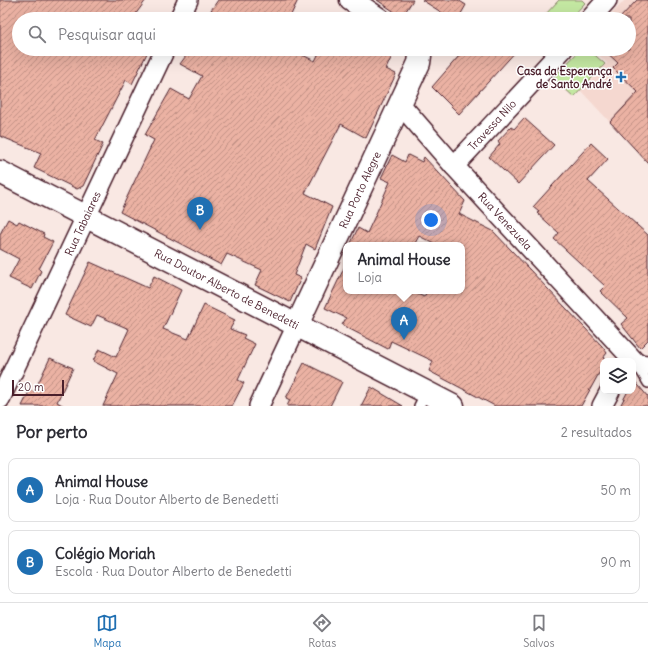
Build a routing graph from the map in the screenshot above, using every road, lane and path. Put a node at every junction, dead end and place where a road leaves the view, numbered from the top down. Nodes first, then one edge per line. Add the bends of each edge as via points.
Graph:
1 (188, 0) edge
2 (351, 0) edge
3 (608, 0) edge
4 (182, 12) edge
5 (369, 12) edge
6 (597, 12) edge
7 (162, 56) edge
8 (420, 56) edge
9 (556, 56) edge
10 (401, 105) junction
11 (454, 166) junction
12 (0, 172) edge
13 (85, 216) junction
14 (297, 325) junction
15 (632, 358) edge
16 (636, 363) edge
17 (648, 383) edge
18 (608, 394) edge
19 (0, 399) edge
20 (423, 399) edge
21 (259, 406) edge
22 (453, 406) edge
23 (602, 406) edge

1 - 4 street
2 - 5 main road
3 - 6 street
7 - 13 street, Rua Tabaiares
8 - 10 main road
9 - 11 street, Travessa Nilo
10 - 11 street, Rua Venezuela
10 - 14 main road, Rua Porto Alegre
11 - 15 street, Rua Venezuela
12 - 13 main road, Rua Doutor Alberto de Benedetti
13 - 14 main road, Rua Doutor Alberto de Benedetti
13 - 19 street, Rua Tabaiares
14 - 20 main road, Rua Doutor Alberto de Benedetti
14 - 21 street, Rua Porto Alegre
16 - 17 lane, Rua Venezuela
18 - 23 street
20 - 22 main road, Rua Doutor Alberto de Benedetti

